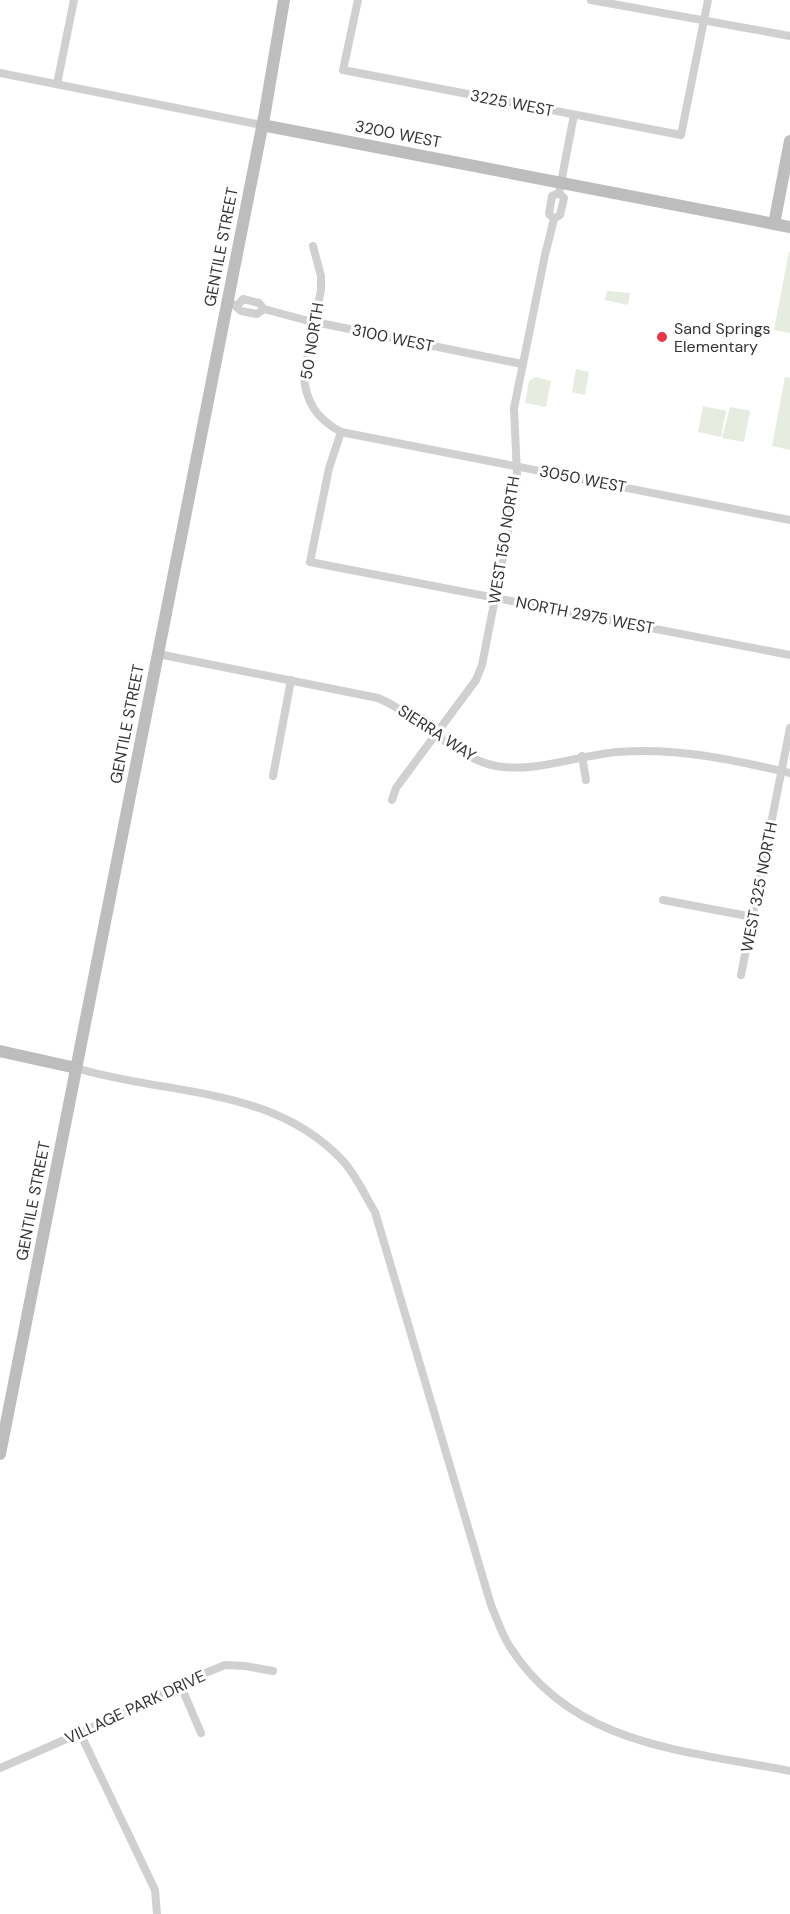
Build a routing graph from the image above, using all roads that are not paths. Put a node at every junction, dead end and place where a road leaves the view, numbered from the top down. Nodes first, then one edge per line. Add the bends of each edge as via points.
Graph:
1 (74, 0) edge
2 (284, 0) edge
3 (358, 0) edge
4 (591, 0) edge
5 (708, 0) edge
6 (705, 19) junction
7 (790, 36) edge
8 (0, 73) edge
9 (57, 84) junction
10 (574, 115) junction
11 (262, 125) junction
12 (790, 141) edge
13 (560, 187) junction
14 (774, 224) junction
15 (790, 227) edge
16 (313, 246) dead end
17 (232, 304) junction
18 (314, 322) junction
19 (522, 364) junction
20 (341, 432) junction
21 (516, 466) junction
22 (790, 520) edge
23 (495, 597) junction
24 (158, 654) junction
25 (790, 656) edge
26 (291, 680) junction
27 (790, 728) edge
28 (436, 733) junction
29 (582, 756) junction
30 (786, 772) edge
31 (273, 776) dead end
32 (586, 780) dead end
33 (392, 800) dead end
34 (663, 900) dead end
35 (753, 917) junction
36 (741, 975) dead end
37 (0, 1051) edge
38 (76, 1068) junction
39 (0, 1454) edge
40 (273, 1671) dead end
41 (180, 1684) junction
42 (80, 1733) junction
43 (201, 1733) dead end
44 (0, 1768) edge
45 (790, 1771) edge
46 (157, 1914) edge

1 - 9 street
2 - 11 main road, GENTILE STREET
3 - 10 street, 3225 WEST via 343,70
4 - 6 street
5 - 6 street
6 - 7 street
6 - 10 street, 3225 WEST via 681,135
8 - 9 street, 3200 WEST
9 - 11 street, 3200 WEST
10 - 13 street, WEST 150 NORTH
11 - 13 main road, 3200 WEST
11 - 17 main road, GENTILE STREET
12 - 14 main road
13 - 14 main road, 3200 WEST
13 - 19 street, WEST 150 NORTH via 552,196 549,214 554,219
14 - 15 main road, 3200 WEST
16 - 18 street, 50 NORTH via 321,276
17 - 18 street, 3100 WEST via 243,299 259,303 264,309
17 - 24 main road, GENTILE STREET
18 - 19 street, 3100 WEST
18 - 20 street, 50 NORTH via 304,387 319,416
19 - 21 street, WEST 150 NORTH via 514,408
20 - 21 street, 3050 WEST
20 - 23 street, NORTH 2975 WEST via 329,468 310,562
21 - 22 street, 3050 WEST
21 - 23 street, WEST 150 NORTH
23 - 25 street, NORTH 2975 WEST
23 - 28 street, WEST 150 NORTH via 480,672
24 - 26 street, SIERRA WAY
24 - 38 main road, GENTILE STREET
26 - 28 street, SIERRA WAY via 378,698
26 - 31 street
27 - 30 street, WEST 325 NORTH
28 - 29 street, SIERRA WAY via 462,752 496,766 526,767
28 - 33 street, WEST 150 NORTH via 396,788
29 - 30 street, SIERRA WAY via 621,752 684,754
29 - 32 street
30 - 35 street, WEST 325 NORTH
34 - 35 street
35 - 36 street, WEST 325 NORTH
37 - 38 main road
38 - 39 main road, GENTILE STREET
38 - 45 street via 273,1111 304,1127 345,1162 375,1212 491,1605 508,1645 525,1669 573,1712 629,1739
40 - 41 street, VILLAGE PARK DRIVE via 225,1665
41 - 42 street, VILLAGE PARK DRIVE
41 - 43 street
42 - 44 street, VILLAGE PARK DRIVE
42 - 46 street via 155,1890

